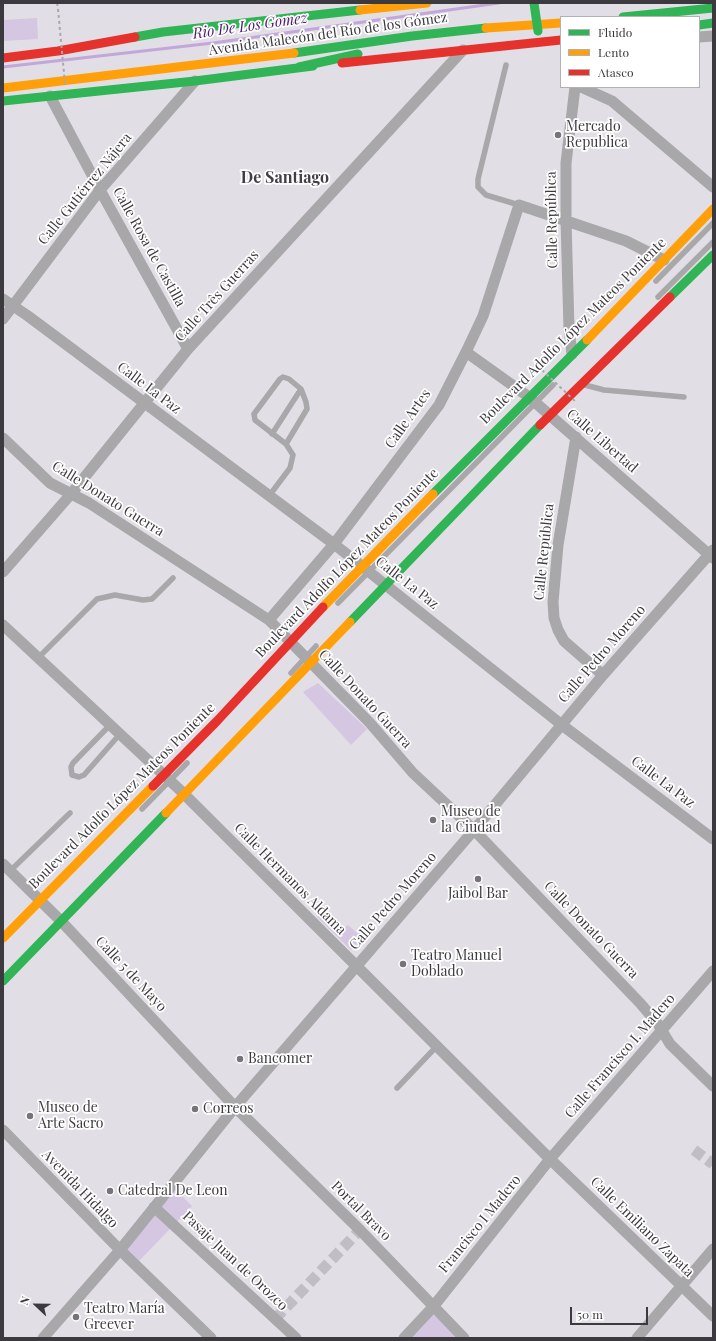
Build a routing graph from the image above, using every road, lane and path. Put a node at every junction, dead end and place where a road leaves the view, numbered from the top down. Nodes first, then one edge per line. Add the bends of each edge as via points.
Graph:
1 (57, 3) edge
2 (428, 3) edge
3 (534, 3) edge
4 (713, 8) edge
5 (633, 16) edge
6 (560, 23) edge
7 (713, 23) edge
8 (700, 24) edge
9 (536, 29) junction
10 (713, 36) edge
11 (700, 37) edge
12 (550, 41) edge
13 (560, 49) edge
14 (463, 50) junction
15 (3, 58) edge
16 (506, 65) dead end
17 (300, 67) junction
18 (195, 81) junction
19 (65, 84) dead end
20 (3, 88) edge
21 (575, 88) edge
22 (583, 88) edge
23 (50, 96) junction
24 (3, 101) edge
25 (713, 187) edge
26 (100, 190) junction
27 (519, 205) junction
28 (713, 210) edge
29 (566, 220) junction
30 (713, 223) edge
31 (713, 242) edge
32 (713, 256) edge
33 (664, 260) junction
34 (652, 285) dead end
35 (3, 299) edge
36 (652, 304) dead end
37 (14, 306) junction
38 (3, 320) edge
39 (188, 349) junction
40 (466, 352) junction
41 (572, 354) junction
42 (590, 366) dead end
43 (542, 370) dead end
44 (558, 380) dead end
45 (581, 384) junction
46 (301, 389) junction
47 (684, 397) dead end
48 (532, 400) junction
49 (144, 403) junction
50 (577, 403) dead end
51 (580, 406) dead end
52 (548, 414) junction
53 (573, 414) dead end
54 (272, 434) junction
55 (576, 437) junction
56 (3, 438) edge
57 (286, 444) junction
58 (506, 451) dead end
59 (71, 494) junction
60 (269, 496) junction
61 (334, 544) junction
62 (712, 555) edge
63 (366, 570) junction
64 (3, 572) edge
65 (172, 578) dead end
66 (381, 581) junction
67 (336, 606) dead end
68 (269, 620) junction
69 (3, 625) edge
70 (321, 641) dead end
71 (294, 646) junction
72 (38, 658) junction
73 (308, 661) junction
74 (603, 675) junction
75 (286, 677) dead end
76 (110, 725) junction
77 (562, 725) junction
78 (239, 728) dead end
79 (120, 734) junction
80 (192, 758) dead end
81 (167, 778) junction
82 (182, 792) junction
83 (70, 813) dead end
84 (138, 813) dead end
85 (474, 830) junction
86 (713, 839) edge
87 (7, 867) edge
88 (104, 867) dead end
89 (72, 878) dead end
90 (42, 902) junction
91 (57, 917) junction
92 (13, 937) dead end
93 (3, 938) edge
94 (356, 966) junction
95 (713, 971) edge
96 (3, 981) edge
97 (661, 1032) junction
98 (437, 1046) junction
99 (713, 1086) edge
100 (397, 1088) dead end
101 (235, 1107) junction
102 (3, 1130) edge
103 (550, 1159) junction
104 (154, 1207) junction
105 (713, 1249) edge
106 (120, 1250) junction
107 (682, 1286) junction
108 (433, 1307) junction
109 (713, 1316) edge
110 (46, 1337) edge
111 (211, 1338) edge
112 (296, 1338) edge
113 (404, 1338) edge
114 (464, 1338) edge
115 (637, 1338) edge

1 - 19 path, bridge
2 - 15 main road, Avenida Malecón del Río de los Gómez via 164,32
3 - 9 main road, bridge
4 - 5 main road
6 - 9 main road, Avenida Malecón del Río de los Gómez
7 - 8 main road
9 - 12 main road
9 - 17 main road via 362,53
9 - 20 main road, Avenida Malecón del Río de los Gómez via 476,29 412,36 269,57
10 - 11 street
12 - 13 street
12 - 14 main road, Avenida Malecón del Río de los Gómez
14 - 17 main road, Avenida Malecón del Río de los Gómez
14 - 39 street, Calle Três Guerras
16 - 27 lane via 478,187 486,195
17 - 18 main road, Avenida Malecón del Río de los Gómez
18 - 23 main road, Avenida Malecón del Río de los Gómez
18 - 26 street, Calle Gutiérrez Nájera
21 - 29 street, Calle República via 566,163
22 - 25 street via 612,101
23 - 24 main road, Avenida Malecón del Río de los Gómez
23 - 26 street, Calle Rosa de Castilla
26 - 37 street, Calle Gutiérrez Nájera
26 - 39 street, Calle Rosa de Castilla
27 - 29 street
27 - 40 street, Calle Artes via 483,316
28 - 33 main road, Boulevard Adolfo López Mateos Poniente
29 - 33 street via 626,241
29 - 41 street, Calle República
30 - 34 lane
31 - 36 lane
32 - 45 main road
33 - 41 main road, Boulevard Adolfo López Mateos Poniente
35 - 37 street, Calle La Paz
37 - 38 street, Calle Gutiérrez Nájera
37 - 49 street, Calle La Paz
39 - 49 street, Calle Três Guerras
40 - 48 street, Calle Libertad
40 - 61 street, Calle Artes via 439,405
41 - 48 main road, Boulevard Adolfo López Mateos Poniente
42 - 52 lane
43 - 50 path, bridge
44 - 48 lane
45 - 47 lane via 604,390
45 - 52 main road
46 - 54 lane
46 - 54 lane via 283,377 254,414 255,420
46 - 57 lane via 306,402 306,413
48 - 52 street, Calle Libertad
48 - 63 main road, Boulevard Adolfo López Mateos Poniente
49 - 59 street, Calle Três Guerras
49 - 60 street, Calle La Paz
51 - 53 path
52 - 55 street, Calle Libertad
52 - 58 lane
52 - 66 main road
54 - 57 lane
55 - 62 street, Calle Libertad
55 - 74 street, Calle República via 558,545 552,602 554,618 564,641
56 - 59 street, Calle Donato Guerra via 50,483
57 - 60 lane via 293,455 293,461
59 - 64 street, Calle Três Guerras
59 - 68 street, Calle Donato Guerra via 89,503
60 - 61 street, Calle La Paz
61 - 63 street, Calle La Paz
61 - 68 street, Calle Artes
62 - 74 street, Calle Pedro Moreno
63 - 66 street, Calle La Paz
63 - 67 lane
63 - 71 main road, Boulevard Adolfo López Mateos Poniente
65 - 72 lane via 152,599 115,595 97,599
66 - 73 main road
66 - 77 street, Calle La Paz
68 - 71 street, Calle Donato Guerra
69 - 72 street, Calle Hermanos Aldama
70 - 73 lane
71 - 73 street, Calle Donato Guerra
71 - 81 main road, Boulevard Adolfo López Mateos Poniente via 217,721
72 - 76 street, Calle Hermanos Aldama
73 - 75 lane
73 - 82 main road
73 - 85 street, Calle Donato Guerra via 370,723 413,773
74 - 77 street, Calle Pedro Moreno
76 - 79 street, Calle Hermanos Aldama
76 - 79 lane via 73,763 70,772 72,776 84,775
77 - 85 street, Calle Pedro Moreno
77 - 86 street, Calle La Paz
78 - 82 lane
79 - 81 street, Calle Hermanos Aldama
80 - 81 lane
81 - 82 street, Calle Hermanos Aldama
81 - 84 lane
81 - 90 main road, Boulevard Adolfo López Mateos Poniente via 95,846
82 - 88 lane
82 - 91 main road
82 - 94 street, Calle Hermanos Aldama
83 - 87 lane
85 - 94 street, Calle Pedro Moreno
85 - 97 street, Calle Donato Guerra via 640,1003 658,1024
87 - 90 street, Calle 5 de Mayo
89 - 90 lane
90 - 91 street, Calle 5 de Mayo
90 - 92 lane
90 - 93 main road, Boulevard Adolfo López Mateos Poniente
91 - 96 main road
91 - 101 street, Calle 5 de Mayo
94 - 98 street, Calle Hermanos Aldama
94 - 101 street, Calle Pedro Moreno
95 - 97 street, Calle Francisco I. Madero
97 - 99 street, Calle Donato Guerra
97 - 103 street, Calle Francisco I. Madero
98 - 100 lane
98 - 103 street, Calle Hermanos Aldama
101 - 104 street, Calle Pedro Moreno
101 - 108 street, Portal Bravo via 360,1230
102 - 106 street, Avenida Hidalgo
103 - 107 street, Calle Emiliano Zapata
103 - 108 street, Francisco I Madero
104 - 106 street, Calle Pedro Moreno
104 - 112 street, Pasaje Juan de Orozco
105 - 107 street
106 - 110 street, Calle Pedro Moreno
106 - 111 street, Avenida Hidalgo
107 - 109 street, Calle Emiliano Zapata
107 - 115 street
108 - 113 street, Francisco I Madero
108 - 114 street, Portal Bravo

